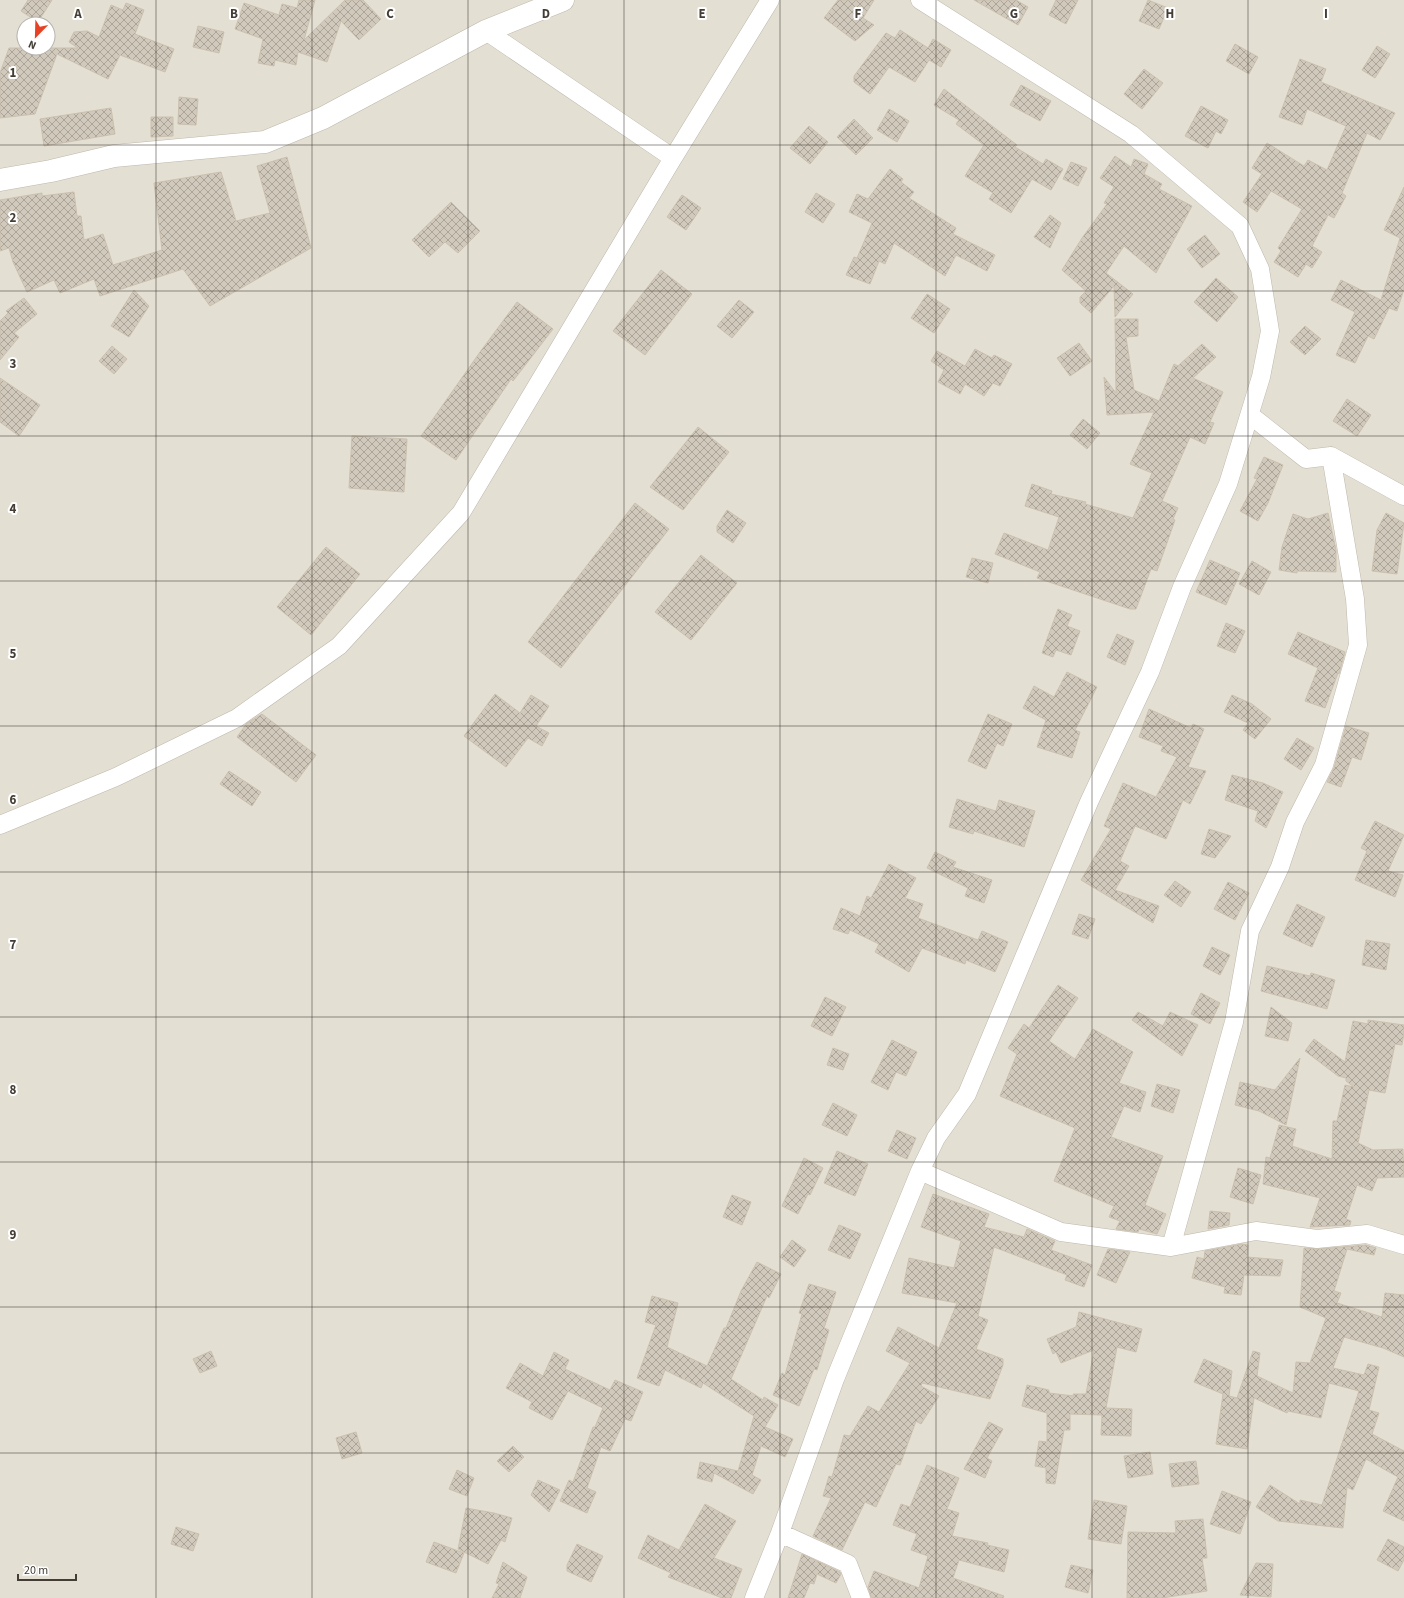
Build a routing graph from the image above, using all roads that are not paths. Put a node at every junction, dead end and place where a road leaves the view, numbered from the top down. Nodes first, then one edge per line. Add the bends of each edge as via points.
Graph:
1 (563, 0) edge
2 (770, 0) edge
3 (920, 0) edge
4 (486, 32) junction
5 (673, 158) junction
6 (0, 180) edge
7 (1250, 415) junction
8 (1330, 456) junction
9 (1404, 496) edge
10 (0, 825) edge
11 (920, 1171) junction
12 (1404, 1245) edge
13 (1171, 1247) junction
14 (780, 1533) junction
15 (754, 1598) edge
16 (861, 1598) edge

1 - 4 street
2 - 5 street
3 - 7 street via 1131,134 1240,226 1260,269 1270,331
4 - 5 street
4 - 6 street via 323,118 265,142 114,156
5 - 10 street via 461,513 339,646 237,718 116,777
7 - 8 street via 1306,459
7 - 11 street via 1228,484 1182,587 1150,672 1089,802 986,1052 967,1094 936,1138
8 - 9 street
8 - 13 street via 1355,600 1358,645 1324,765 1295,822 1280,867 1250,931 1234,1022
11 - 13 street via 1061,1232
11 - 14 street via 835,1379
12 - 13 street via 1367,1234 1317,1239 1256,1231
14 - 15 street
14 - 16 street via 848,1564

